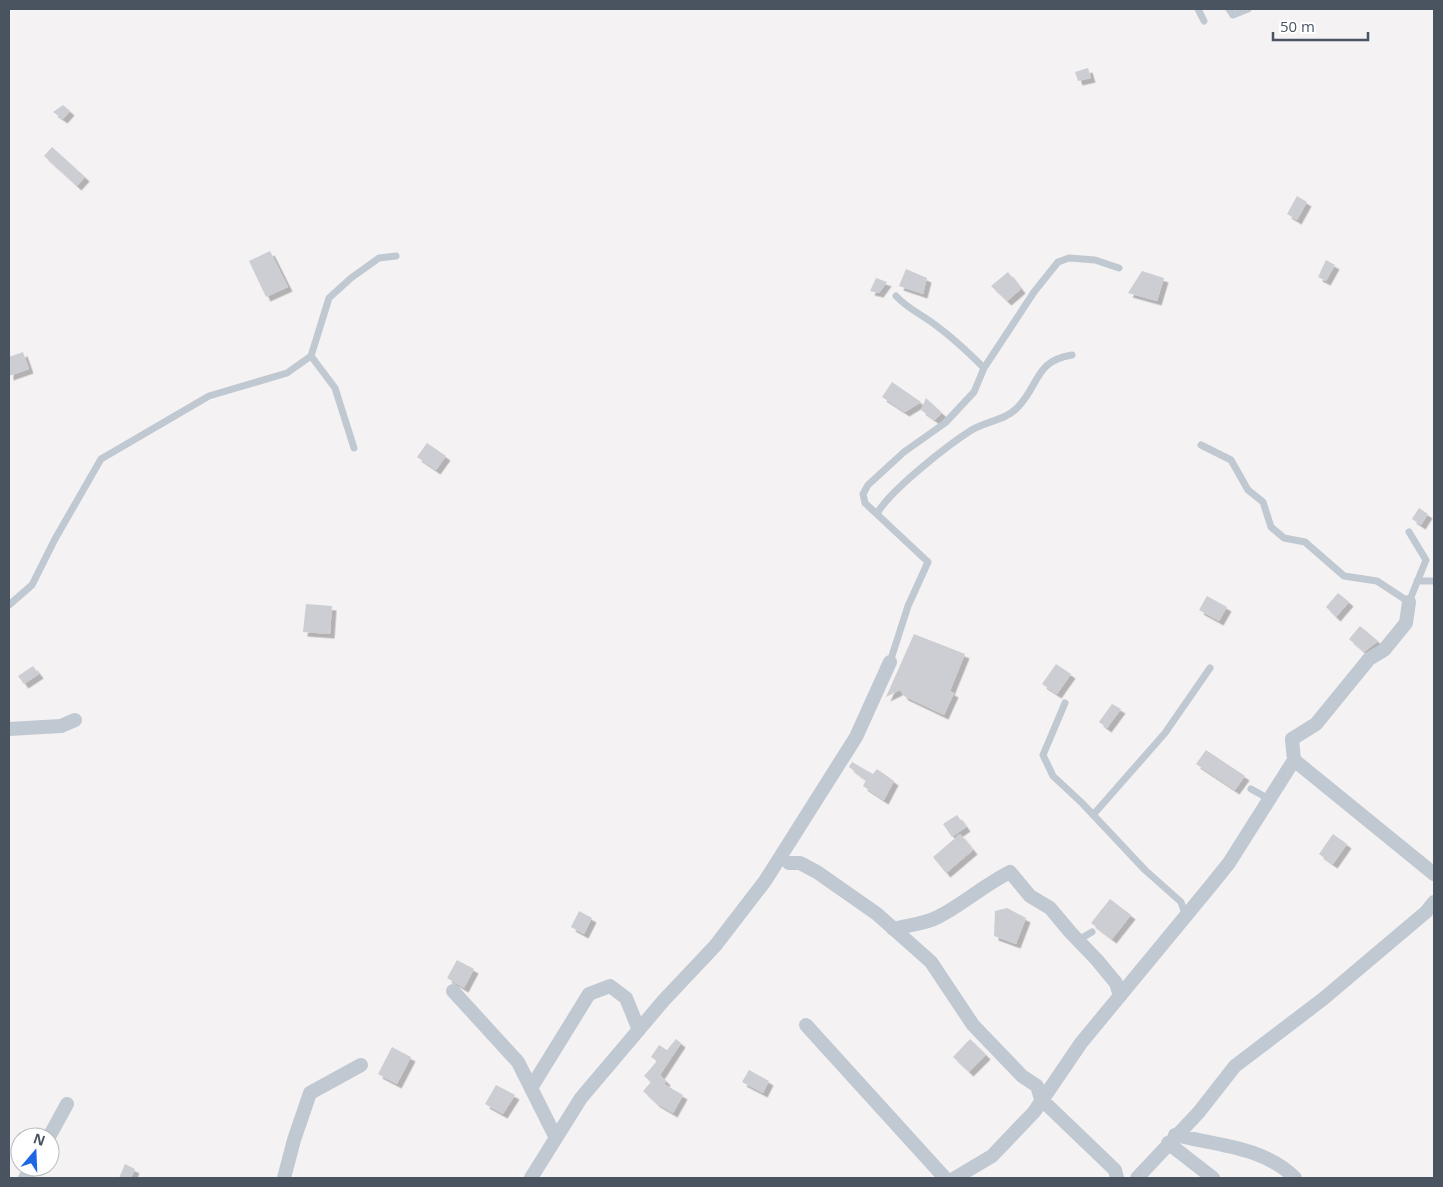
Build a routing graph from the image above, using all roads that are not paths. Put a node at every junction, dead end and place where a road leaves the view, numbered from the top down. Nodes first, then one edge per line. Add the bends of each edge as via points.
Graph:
1 (1198, 9) edge
2 (1229, 9) edge
3 (1248, 9) edge
4 (1204, 21) dead end
5 (396, 256) dead end
6 (1119, 268) dead end
7 (896, 296) dead end
8 (311, 356) junction
9 (1072, 356) dead end
10 (984, 368) junction
11 (1201, 445) dead end
12 (354, 448) dead end
13 (877, 514) junction
14 (1409, 532) dead end
15 (1434, 580) edge
16 (1417, 581) junction
17 (1409, 602) junction
18 (9, 605) edge
19 (890, 662) joint
20 (1210, 668) dead end
21 (1065, 703) dead end
22 (75, 720) dead end
23 (9, 728) edge
24 (1294, 760) junction
25 (1251, 789) dead end
26 (1269, 799) junction
27 (1093, 815) junction
28 (789, 863) dead end
29 (1434, 874) edge
30 (1434, 902) edge
31 (1186, 917) junction
32 (893, 929) junction
33 (1092, 932) dead end
34 (1078, 940) junction
35 (453, 991) dead end
36 (1120, 996) junction
37 (806, 1025) dead end
38 (640, 1030) junction
39 (361, 1065) dead end
40 (531, 1088) junction
41 (1041, 1100) junction
42 (67, 1104) dead end
43 (54, 1127) edge
44 (556, 1138) junction
45 (1172, 1139) junction
46 (284, 1178) edge
47 (531, 1178) edge
48 (945, 1178) edge
49 (955, 1178) edge
50 (1117, 1178) edge
51 (1137, 1178) edge
52 (1213, 1178) edge
53 (1295, 1178) edge

1 - 4 lane
2 - 3 lane via 1232,15
5 - 8 lane via 379,258 329,298
6 - 10 lane via 1095,260 1069,258 1058,262 1034,292
7 - 10 lane via 907,308 962,346
8 - 12 lane via 335,388
8 - 18 lane via 287,373 209,396 100,459 32,585
9 - 13 lane via 1058,358 1046,365 1019,406 1009,415 963,436 898,488
10 - 13 lane via 974,392 945,423 904,452 868,485 863,494 865,503
11 - 17 lane via 1231,460 1248,490 1263,502 1271,527 1284,538 1305,542 1344,576 1377,581
13 - 19 lane via 928,562 908,606
14 - 16 lane via 1426,560
15 - 16 lane
16 - 17 lane
17 - 24 street via 1406,623 1384,650 1369,659 1316,724 1292,739
19 - 38 street via 856,736 765,881 715,946
20 - 27 lane via 1165,733
21 - 27 lane via 1043,755 1053,776
22 - 23 street via 61,726
24 - 26 street
24 - 29 street
25 - 26 lane
26 - 31 street via 1228,863
27 - 31 lane via 1145,870 1181,902
28 - 32 street via 800,863 817,872
30 - 45 street via 1323,999 1235,1066 1199,1112
31 - 36 street
32 - 34 street via 935,918 955,908 987,883 1010,872 1030,896 1050,908
32 - 41 street via 931,962 973,1025 1022,1076 1037,1086
33 - 34 lane
34 - 36 street via 1116,983
35 - 40 street via 518,1062
36 - 41 street via 1081,1043
37 - 48 street
38 - 40 street via 626,998 610,986 590,994
38 - 44 street via 581,1098
39 - 46 street via 310,1093
40 - 44 street
41 - 49 street via 1034,1112 992,1156
41 - 50 street via 1115,1170
42 - 43 street
44 - 47 street
45 - 51 street
45 - 52 street
45 - 53 street via 1252,1152 1284,1167

